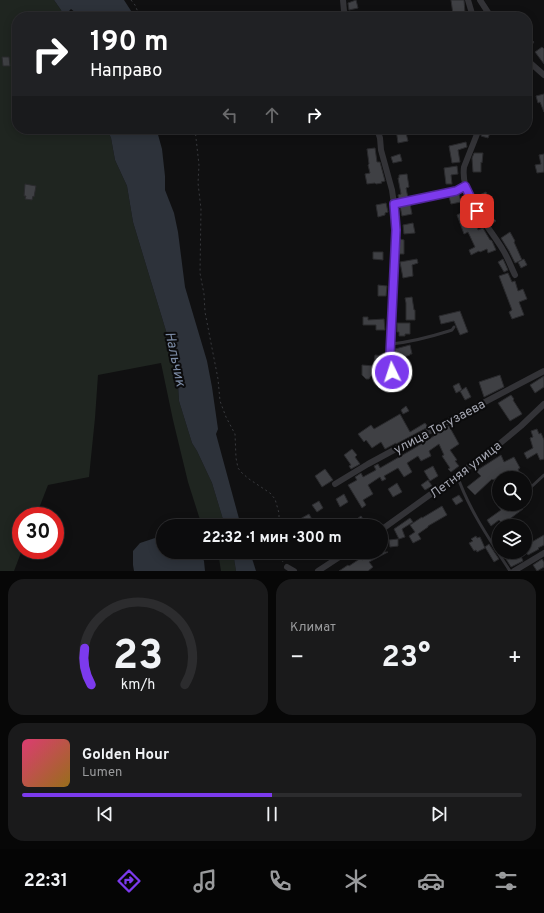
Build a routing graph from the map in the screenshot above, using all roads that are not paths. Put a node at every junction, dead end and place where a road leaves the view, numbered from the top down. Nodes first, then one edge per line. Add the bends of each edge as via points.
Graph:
1 (468, 0) edge
2 (480, 0) edge
3 (346, 1) edge
4 (344, 12) edge
5 (472, 12) edge
6 (488, 12) edge
7 (532, 64) edge
8 (544, 75) edge
9 (379, 134) edge
10 (476, 134) edge
11 (465, 186) junction
12 (394, 204) junction
13 (515, 275) dead end
14 (454, 327) dead end
15 (391, 344) junction
16 (544, 371) edge
17 (392, 372) dead end
18 (544, 404) edge
19 (458, 475) junction
20 (544, 475) edge
21 (335, 484) dead end
22 (532, 486) edge
23 (388, 525) edge
24 (544, 553) edge
25 (336, 559) edge
26 (287, 567) road end
27 (294, 571) edge
28 (318, 571) edge
29 (510, 571) edge
30 (514, 571) edge

1 - 5 street
2 - 6 street
3 - 4 street
7 - 8 street
9 - 12 street
10 - 11 street via 464,167
11 - 12 lane via 456,191
11 - 13 street via 477,211 504,251
12 - 15 street via 396,230
14 - 15 lane via 449,331 409,342
15 - 17 street
16 - 21 street, улица Тогузаева
18 - 19 street, Летняя улица via 517,430
19 - 23 street, Летняя улица
19 - 29 lane via 479,524
20 - 22 lane
24 - 30 street
25 - 28 street
26 - 27 street

